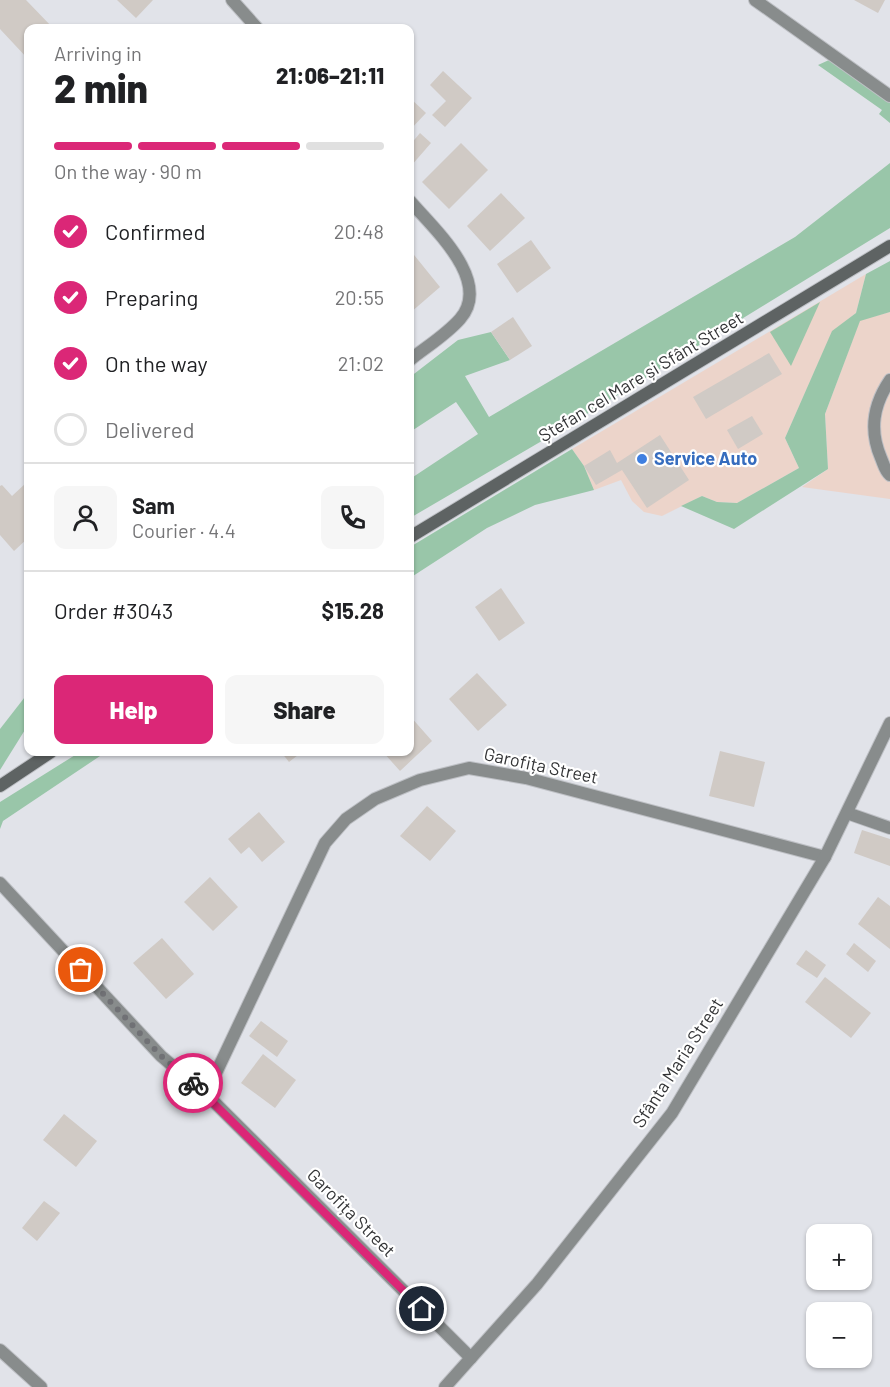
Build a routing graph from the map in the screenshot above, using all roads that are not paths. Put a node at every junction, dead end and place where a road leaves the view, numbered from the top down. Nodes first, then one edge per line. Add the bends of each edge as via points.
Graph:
1 (232, 0) edge
2 (755, 0) edge
3 (253, 24) edge
4 (890, 96) edge
5 (414, 206) edge
6 (890, 246) edge
7 (414, 357) edge
8 (890, 380) edge
9 (890, 475) edge
10 (414, 535) edge
11 (890, 723) edge
12 (38, 756) edge
13 (0, 786) edge
14 (847, 813) junction
15 (890, 828) edge
16 (825, 857) junction
17 (0, 883) edge
18 (206, 1094) junction
19 (0, 1350) edge
20 (471, 1358) junction
21 (40, 1387) edge
22 (445, 1387) edge

1 - 3 street
2 - 4 street
5 - 7 street via 467,273 470,294 461,318
6 - 10 main road, Ștefan cel Mare și Sfânt Street
8 - 9 street via 878,397 873,432
11 - 14 street, Sfânta Maria Street
12 - 13 main road
14 - 15 street
14 - 16 street, Sfânta Maria Street
16 - 18 street, Garofița Street via 526,778 469,768 420,780 375,799 346,819 326,843
16 - 20 street, Sfânta Maria Street via 672,1113 537,1284
17 - 18 street, Garofița Street via 161,1056
18 - 20 street, Garofița Street
19 - 21 street
20 - 22 street, Sfânta Maria Street

